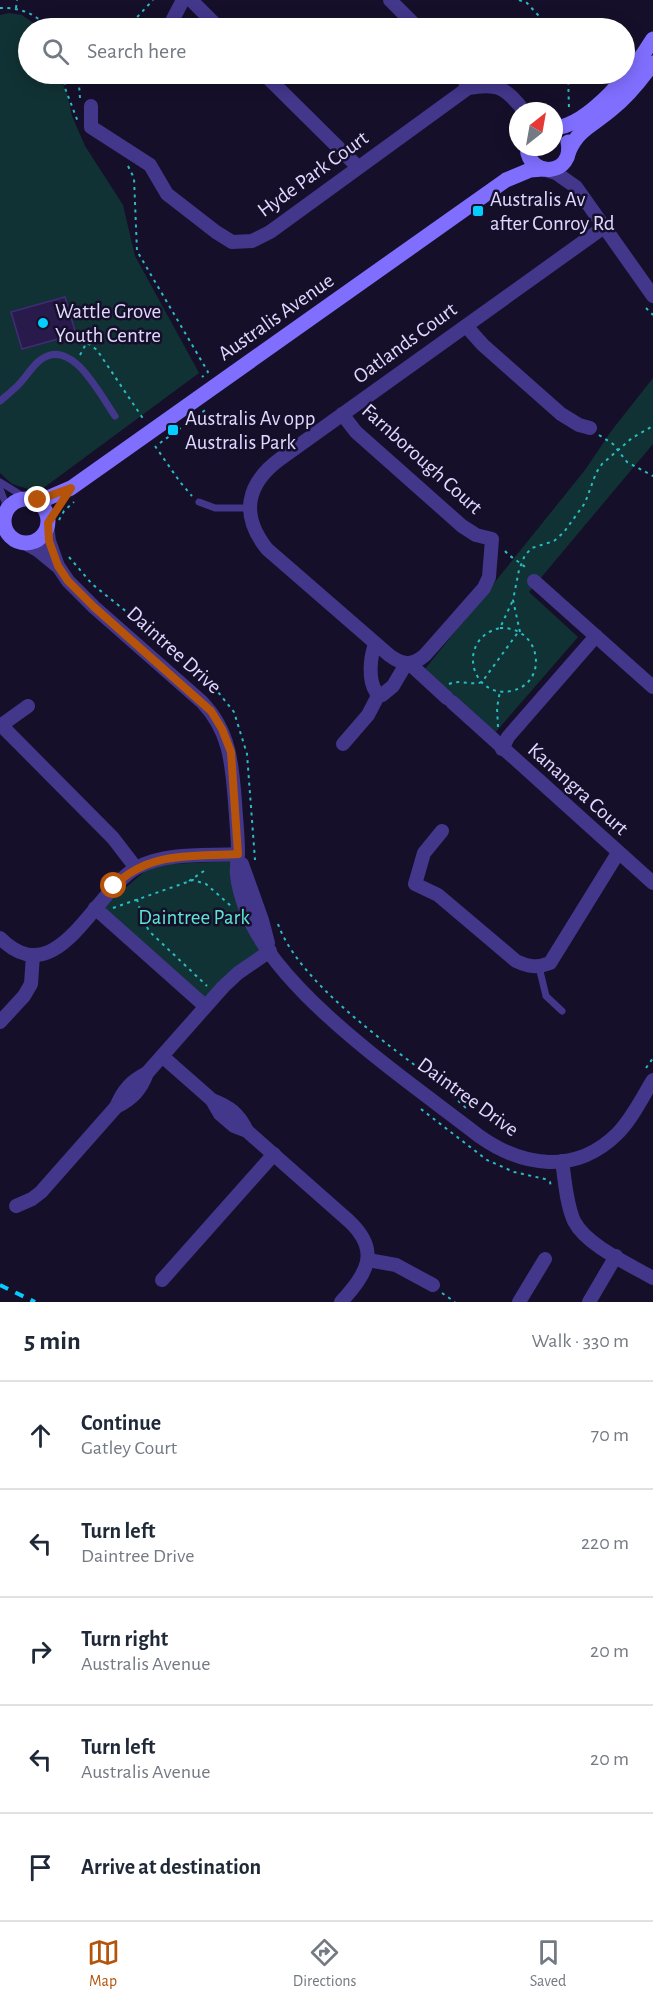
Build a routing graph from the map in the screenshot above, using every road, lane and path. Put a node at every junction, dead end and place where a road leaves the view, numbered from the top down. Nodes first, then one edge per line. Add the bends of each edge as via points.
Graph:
1 (17, 0) edge
2 (153, 0) edge
3 (183, 0) edge
4 (190, 0) edge
5 (390, 0) edge
6 (519, 0) edge
7 (0, 8) edge
8 (16, 8) junction
9 (36, 18) edge
10 (136, 18) edge
11 (174, 18) edge
12 (209, 18) edge
13 (408, 18) edge
14 (541, 18) edge
15 (653, 39) edge
16 (653, 63) edge
17 (635, 66) edge
18 (65, 84) edge
19 (80, 84) edge
20 (274, 84) edge
21 (466, 84) edge
22 (619, 84) edge
23 (468, 88) junction
24 (517, 102) edge
25 (84, 108) junction
26 (563, 126) edge
27 (563, 134) edge
28 (569, 152) junction
29 (521, 156) edge
30 (529, 156) edge
31 (126, 161) dead end
32 (358, 167) junction
33 (544, 169) junction
34 (506, 180) junction
35 (576, 187) junction
36 (604, 227) junction
37 (653, 296) edge
38 (466, 326) junction
39 (76, 334) dead end
40 (87, 342) junction
41 (76, 362) junction
42 (208, 372) dead end
43 (0, 401) edge
44 (342, 414) junction
45 (115, 416) dead end
46 (653, 426) edge
47 (590, 428) joint
48 (153, 438) junction
49 (618, 450) junction
50 (653, 476) edge
51 (0, 482) edge
52 (71, 488) junction
53 (0, 489) edge
54 (30, 500) junction
55 (199, 502) joint
56 (250, 507) junction
57 (3, 520) edge
58 (47, 524) junction
59 (492, 539) junction
60 (22, 542) junction
61 (0, 546) edge
62 (521, 562) junction
63 (58, 566) junction
64 (534, 581) joint
65 (513, 600) junction
66 (500, 628) junction
67 (520, 632) junction
68 (597, 636) junction
69 (375, 644) junction
70 (408, 664) junction
71 (482, 682) junction
72 (653, 687) edge
73 (500, 691) junction
74 (379, 694) junction
75 (446, 697) junction
76 (28, 706) dead end
77 (0, 725) edge
78 (343, 744) dead end
79 (502, 749) junction
80 (442, 831) dead end
81 (618, 853) junction
82 (238, 854) junction
83 (211, 867) dead end
84 (136, 868) junction
85 (189, 881) junction
86 (653, 883) edge
87 (137, 899) junction
88 (95, 908) junction
89 (234, 909) dead end
90 (0, 938) edge
91 (270, 951) junction
92 (33, 955) junction
93 (539, 967) junction
94 (201, 1003) junction
95 (562, 1011) dead end
96 (0, 1022) edge
97 (162, 1056) junction
98 (653, 1058) edge
99 (649, 1075) edge
100 (440, 1084) dead end
101 (425, 1103) dead end
102 (467, 1110) dead end
103 (274, 1154) junction
104 (562, 1161) junction
105 (552, 1189) dead end
106 (16, 1206) dead end
107 (616, 1256) junction
108 (544, 1259) dead end
109 (368, 1260) junction
110 (653, 1278) edge
111 (162, 1280) dead end
112 (433, 1285) joint
113 (526, 1299) edge
114 (341, 1302) edge
115 (455, 1302) edge
116 (589, 1302) edge

1 - 8 path
2 - 10 path
3 - 11 street
4 - 12 street
5 - 13 street
6 - 14 path
7 - 8 path
8 - 9 path
15 - 17 street
16 - 28 street via 613,109 582,130
18 - 25 path via 82,126
19 - 25 path
20 - 32 street
21 - 23 street
22 - 26 street
23 - 24 street via 497,87
23 - 32 street, Hyde Park Court
25 - 32 street, Hyde Park Court via 92,127 150,165 167,194 232,243 252,241 270,232
27 - 28 street
28 - 33 street via 560,166
28 - 35 street
29 - 34 street, Australis Avenue
30 - 33 street
31 - 42 path via 134,178 137,252
33 - 34 street, Australis Avenue
33 - 35 street
34 - 48 street, Australis Avenue
35 - 36 street
36 - 37 street
36 - 38 street, Oatlands Court
38 - 44 street, Oatlands Court
38 - 47 street via 561,414
39 - 40 path
40 - 41 path
40 - 48 path via 97,350
41 - 43 lane via 58,354 43,358
41 - 45 lane
44 - 56 street, Oatlands Court via 263,473 253,489
44 - 59 street, Farnborough Court via 356,432 462,526
46 - 49 path
47 - 49 path
48 - 52 street, Australis Avenue
48 - 55 path via 186,490
49 - 50 path via 627,462
49 - 62 path via 598,468 585,503 564,532 554,541 532,548
51 - 54 lane
52 - 54 street, Australis Avenue via 43,500
52 - 58 street, Australis Avenue
53 - 57 lane via 5,502
54 - 57 street via 13,503
54 - 58 street via 43,507
55 - 56 lane via 215,508
56 - 69 street via 252,525 267,549
57 - 60 street via 6,531
58 - 60 street via 40,537
58 - 63 street, Daintree Drive
59 - 62 path
59 - 70 street, Farnborough Court via 489,577 484,588 419,660
60 - 61 street
60 - 63 street, Daintree Drive
62 - 64 path
62 - 65 path
63 - 82 street, Daintree Drive via 84,597 202,702 217,720 231,752
64 - 68 street
65 - 66 path
65 - 67 path
66 - 67 path
66 - 71 path via 484,635 474,649 473,666
67 - 71 path
67 - 73 path via 535,648 535,670 521,687
68 - 72 street
68 - 79 street, Kanangra Court via 508,737
69 - 70 street via 395,660
69 - 74 street via 371,657 372,685
70 - 74 street via 393,686
70 - 75 street
71 - 73 path
71 - 75 path via 454,682
73 - 79 path via 497,714
74 - 78 street via 368,715
75 - 79 street, Kanangra Court
76 - 77 street
77 - 84 street via 107,830
79 - 81 street, Kanangra Court
80 - 93 street via 424,853 415,884 438,895 516,961
81 - 86 street, Kanangra Court
81 - 93 street via 558,952 550,963
82 - 84 street via 164,859
82 - 91 street, Daintree Drive via 237,875 246,911
83 - 85 path
84 - 88 street
85 - 87 path
85 - 89 path via 206,884
87 - 88 path via 113,908
87 - 94 path via 150,932 208,987
88 - 92 street via 57,949
88 - 94 street
90 - 92 street via 16,951
91 - 94 street
91 - 104 street, Daintree Drive via 302,991 356,1039 483,1139 516,1157
92 - 96 street via 28,990
93 - 95 lane via 546,996
94 - 97 street
97 - 103 street via 212,1100 234,1126 247,1131
97 - 106 street via 122,1093 116,1107 41,1192
98 - 99 path
99 - 104 street, Daintree Drive via 626,1124 608,1142 587,1155
100 - 102 path
101 - 105 path via 422,1110 487,1160 548,1180
103 - 109 street via 356,1227 365,1241
103 - 111 street
104 - 107 street via 573,1220 586,1237
107 - 110 street
107 - 116 street
108 - 113 street
109 - 112 street via 396,1265
109 - 114 street via 363,1276
112 - 115 path

